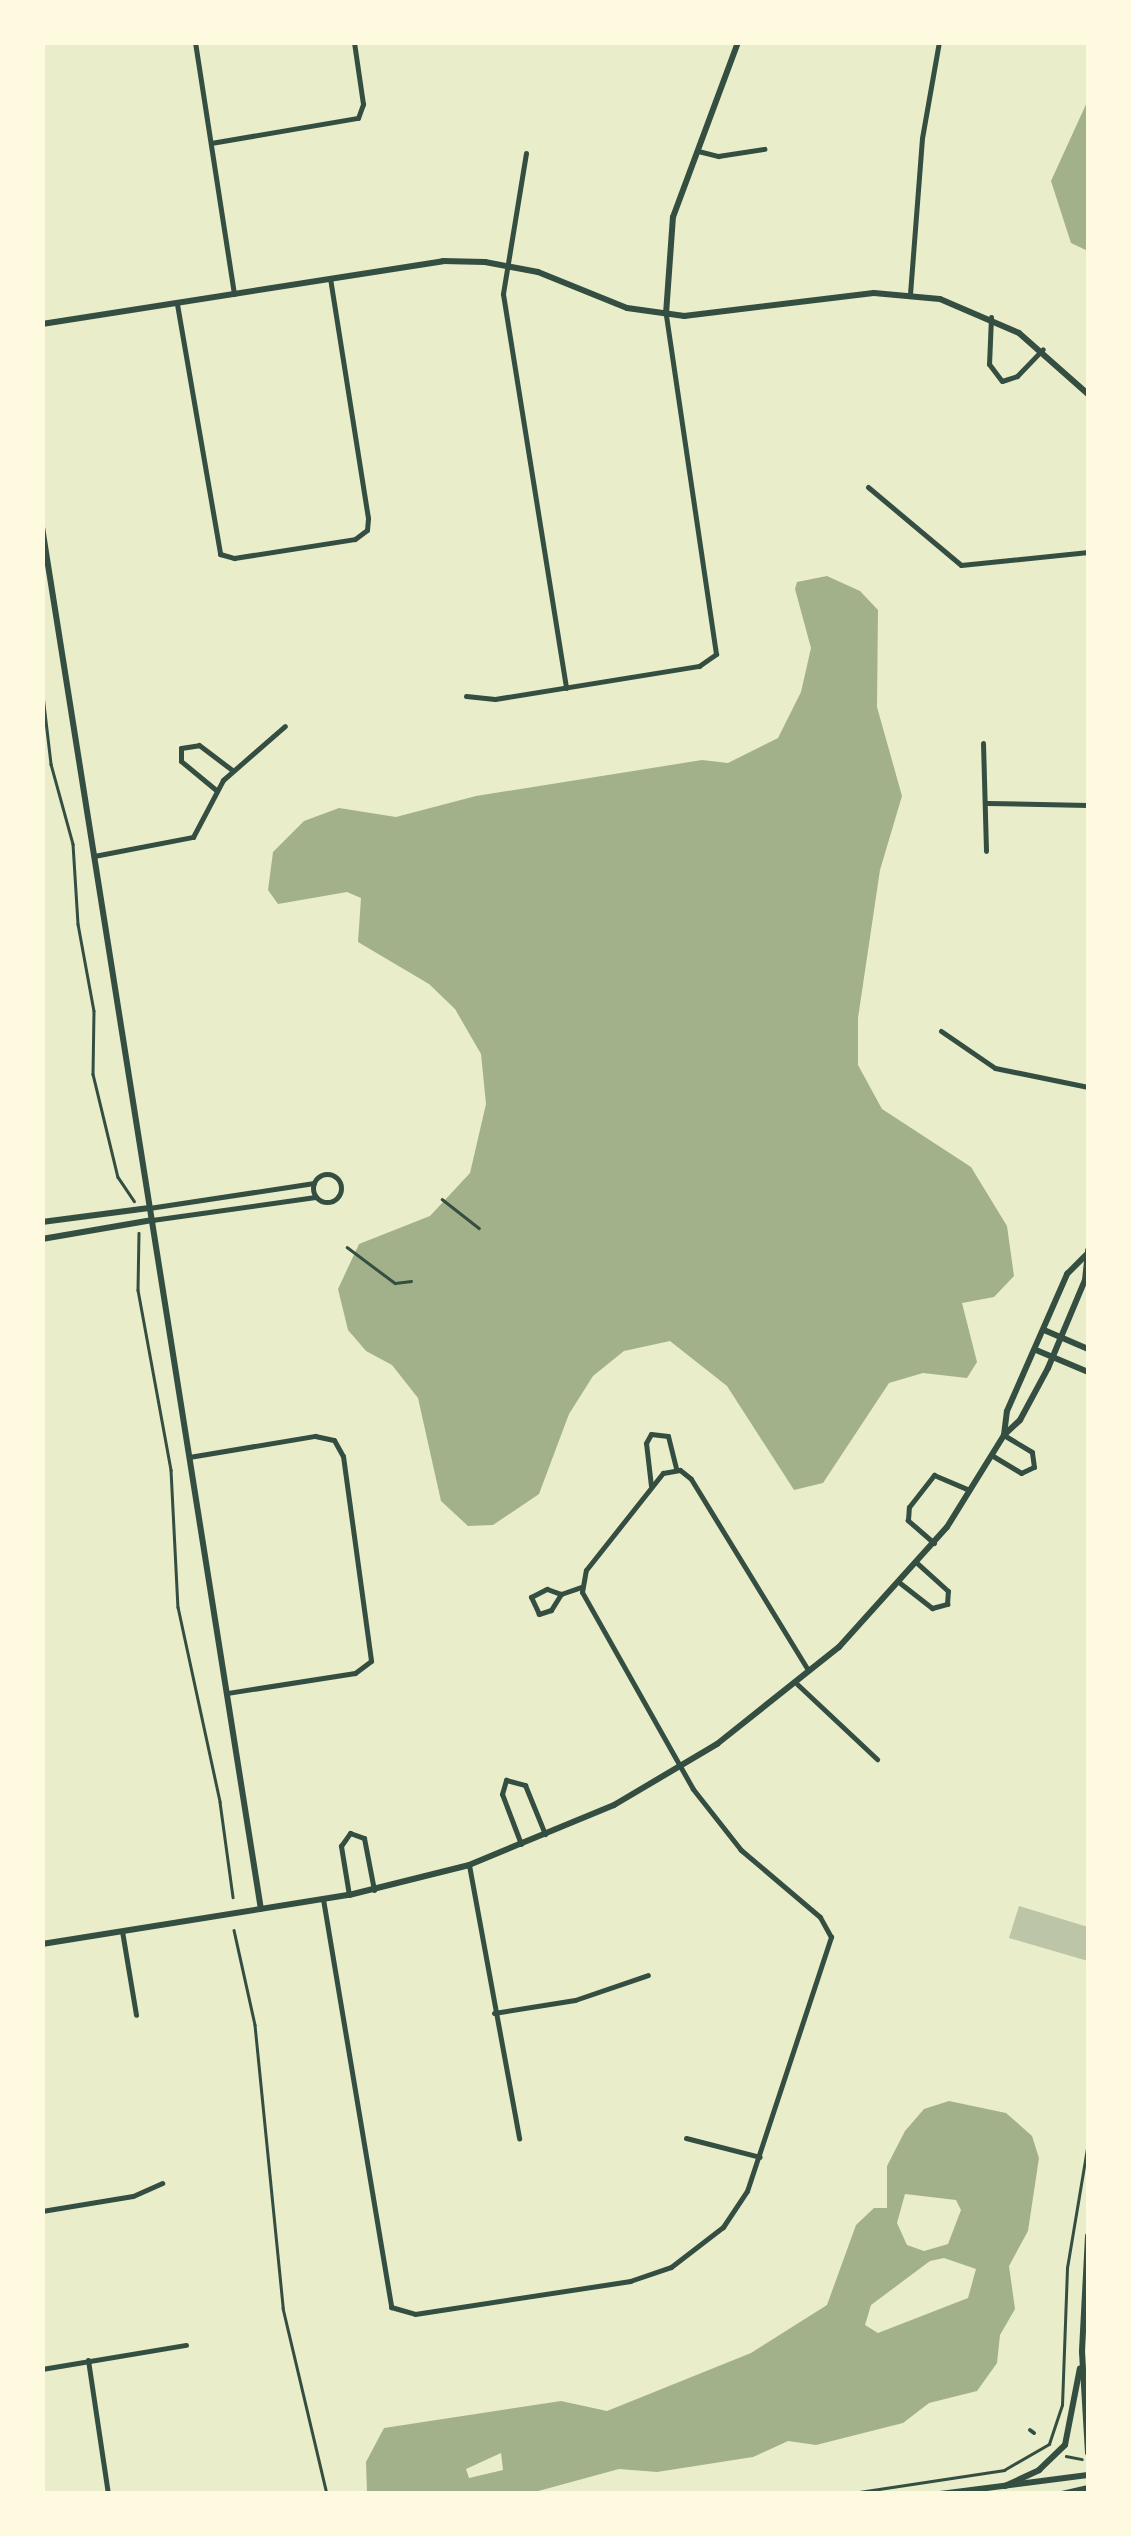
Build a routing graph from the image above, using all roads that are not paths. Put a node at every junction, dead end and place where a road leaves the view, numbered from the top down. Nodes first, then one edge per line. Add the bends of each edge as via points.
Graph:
1 (194, 42) edge
2 (354, 42) edge
3 (738, 42) edge
4 (940, 42) edge
5 (211, 143) junction
6 (764, 149) dead end
7 (697, 150) junction
8 (526, 153) dead end
9 (504, 265) junction
10 (330, 279) junction
11 (234, 294) junction
12 (910, 294) junction
13 (177, 304) junction
14 (666, 314) junction
15 (992, 317) junction
16 (42, 324) edge
17 (1043, 349) junction
18 (1088, 394) edge
19 (868, 487) dead end
20 (42, 528) edge
21 (1087, 553) edge
22 (566, 688) junction
23 (466, 696) dead end
24 (285, 726) dead end
25 (983, 743) dead end
26 (232, 770) junction
27 (216, 790) junction
28 (986, 803) junction
29 (1088, 806) edge
30 (986, 851) dead end
31 (94, 856) junction
32 (940, 1032) dead end
33 (1088, 1087) edge
34 (314, 1183) junction
35 (315, 1196) junction
36 (150, 1208) junction
37 (152, 1220) junction
38 (42, 1222) edge
39 (42, 1239) edge
40 (1088, 1252) edge
41 (1044, 1330) junction
42 (1061, 1337) junction
43 (1088, 1349) edge
44 (1036, 1350) junction
45 (1052, 1357) junction
46 (1088, 1372) edge
47 (1004, 1435) junction
48 (993, 1456) junction
49 (190, 1457) junction
50 (676, 1470) junction
51 (651, 1486) junction
52 (972, 1492) junction
53 (934, 1543) junction
54 (917, 1563) junction
55 (900, 1583) junction
56 (581, 1587) junction
57 (561, 1594) junction
58 (810, 1673) junction
59 (797, 1684) junction
60 (226, 1693) junction
61 (877, 1759) dead end
62 (682, 1767) junction
63 (546, 1836) junction
64 (522, 1846) junction
65 (469, 1865) junction
66 (374, 1890) junction
67 (349, 1894) junction
68 (323, 1899) junction
69 (261, 1909) junction
70 (122, 1931) junction
71 (42, 1944) edge
72 (648, 1975) dead end
73 (494, 2013) junction
74 (136, 2014) dead end
75 (519, 2138) dead end
76 (686, 2138) dead end
77 (760, 2158) junction
78 (162, 2183) dead end
79 (42, 2211) edge
80 (1088, 2236) edge
81 (186, 2345) dead end
82 (1082, 2352) junction
83 (88, 2360) junction
84 (42, 2369) edge
85 (1085, 2456) edge
86 (1088, 2474) edge
87 (1005, 2486) junction
88 (1088, 2488) edge
89 (108, 2494) edge
90 (940, 2494) edge
91 (1062, 2494) edge

1 - 5 street
2 - 5 street via 361,114
3 - 7 street
4 - 12 street via 922,138
5 - 11 street
6 - 7 street via 718,156
7 - 14 street via 670,230
8 - 9 street
9 - 10 street via 443,262
9 - 14 street via 610,304
9 - 22 street via 503,294
10 - 11 street
10 - 13 street via 368,518 367,530 355,539 234,558 217,551
11 - 13 street
12 - 14 street via 859,294 719,315
12 - 15 street
13 - 16 street
14 - 22 street via 718,648 699,666
15 - 17 street
15 - 17 street via 988,364 1002,381 1017,376
17 - 18 street
19 - 21 street via 961,564
20 - 31 street
22 - 23 street via 496,699
24 - 26 street
25 - 28 street
26 - 27 street
26 - 27 street via 194,743 181,748 181,762
27 - 31 street via 188,840
28 - 29 street
28 - 30 street
31 - 36 street
32 - 33 street via 995,1068
34 - 35 street
34 - 35 street via 329,1174 342,1186 332,1202
34 - 36 street
35 - 37 street
36 - 37 street
36 - 38 street
37 - 39 street
37 - 49 street
40 - 41 street via 1067,1274
40 - 42 street via 1085,1280
41 - 42 street
41 - 44 street
42 - 43 street
42 - 45 street
44 - 45 street
44 - 47 street via 1007,1411
45 - 46 street
45 - 47 street via 1020,1420
47 - 48 street
47 - 48 street via 1032,1452 1034,1467 1021,1473
48 - 52 street
49 - 60 street
49 - 60 street via 315,1436 334,1440 344,1456 371,1661 355,1673
50 - 51 street
50 - 51 street via 668,1436 651,1434
50 - 58 street via 697,1488
51 - 56 street via 586,1570
52 - 53 street
52 - 53 street via 944,1475 926,1482 906,1516
53 - 54 street
54 - 55 street
54 - 55 street via 948,1591 947,1604 932,1608
55 - 58 street
56 - 57 street
56 - 62 street
57 - 57 street via 536,1591 532,1609 548,1612
58 - 59 street
59 - 61 street
59 - 62 street
60 - 69 street
62 - 63 street
62 - 77 street via 741,1850 830,1931
63 - 64 street
63 - 64 street via 525,1785 510,1778 502,1794
64 - 65 street
65 - 66 street
65 - 73 street
66 - 67 street
66 - 67 street via 364,1838 350,1833 341,1846
67 - 68 street
68 - 69 street
68 - 77 street via 385,2294 396,2312 659,2272 723,2227
69 - 70 street
70 - 71 street
70 - 74 street
72 - 73 street via 575,2000
73 - 75 street
76 - 77 street
78 - 79 street via 133,2196
80 - 82 street
81 - 83 street
82 - 85 street
82 - 87 street via 1064,2444 1039,2470
83 - 84 street
83 - 89 street
86 - 87 street
87 - 90 street
88 - 91 street

